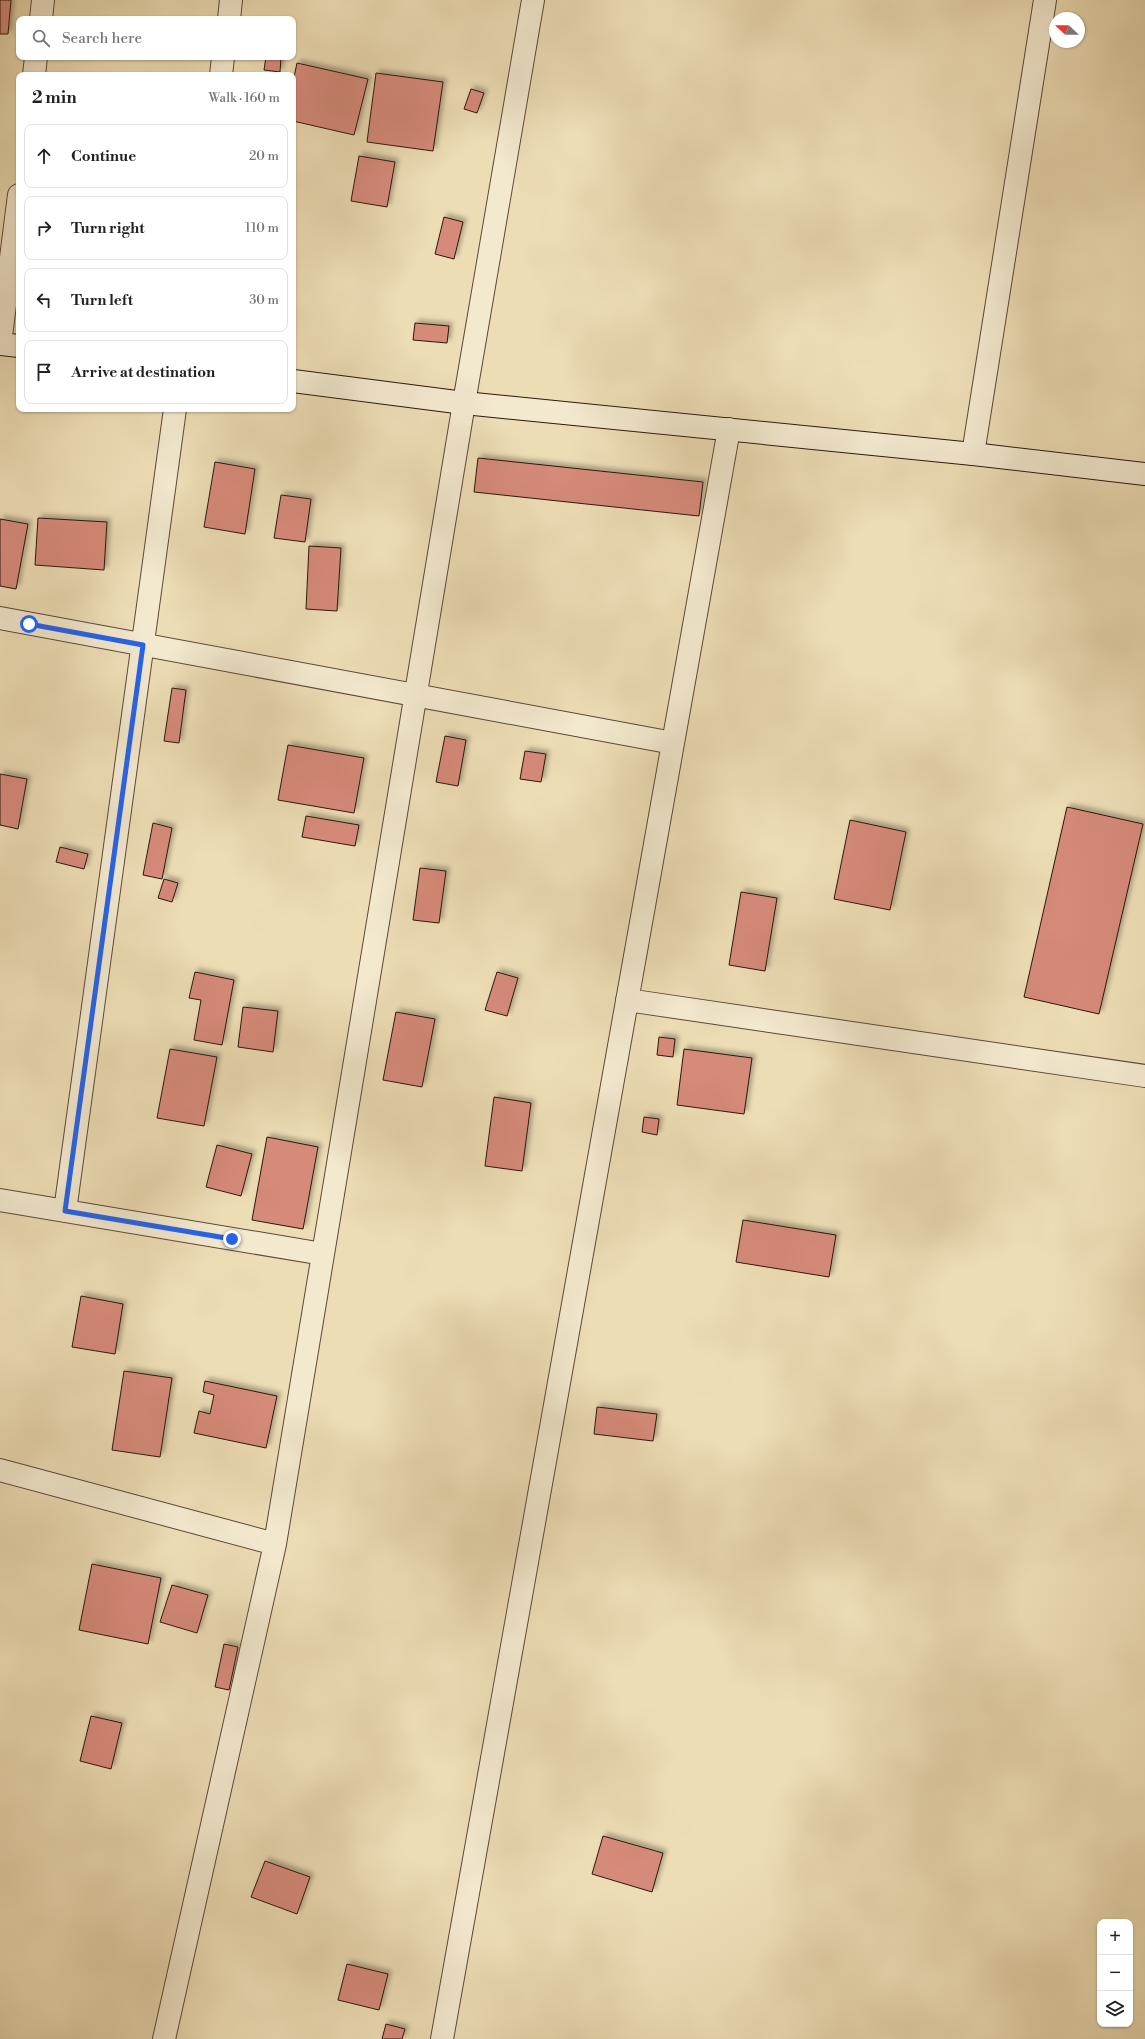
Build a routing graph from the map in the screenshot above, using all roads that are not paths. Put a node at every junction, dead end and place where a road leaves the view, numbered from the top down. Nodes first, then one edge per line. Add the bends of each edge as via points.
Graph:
1 (43, 0) edge
2 (231, 0) edge
3 (533, 0) edge
4 (1045, 0) edge
5 (41, 16) edge
6 (229, 16) edge
7 (36, 60) edge
8 (223, 60) edge
9 (34, 72) edge
10 (221, 72) edge
11 (16, 219) edge
12 (0, 344) edge
13 (16, 346) edge
14 (296, 381) edge
15 (464, 403) junction
16 (175, 412) edge
17 (729, 429) junction
18 (973, 454) junction
19 (1145, 474) edge
20 (0, 618) edge
21 (143, 645) junction
22 (415, 695) junction
23 (673, 743) junction
24 (627, 1000) junction
25 (1145, 1076) edge
26 (0, 1200) edge
27 (65, 1211) junction
28 (323, 1254) junction
29 (0, 1470) edge
30 (274, 1544) junction
31 (164, 2039) edge
32 (442, 2039) edge

1 - 5 street
2 - 6 street
3 - 15 street
4 - 18 street
7 - 9 street
8 - 10 street
11 - 12 street
12 - 13 street
14 - 15 street
15 - 17 street
15 - 22 street
16 - 21 street
17 - 18 street
17 - 23 street
18 - 19 street
20 - 21 street
21 - 22 street
21 - 27 street
22 - 23 street
22 - 28 street
23 - 24 street
24 - 25 street
24 - 32 street
26 - 27 street
27 - 28 street
28 - 30 street
29 - 30 street
30 - 31 street

